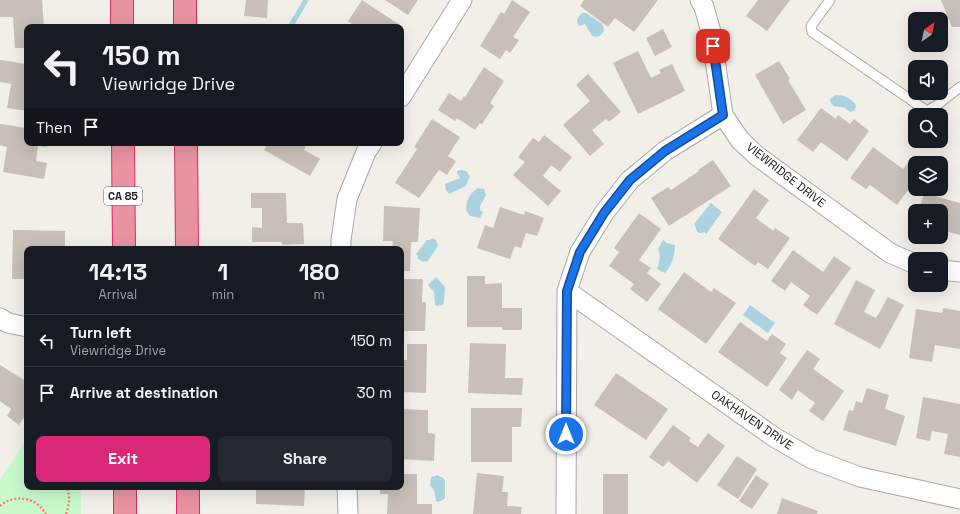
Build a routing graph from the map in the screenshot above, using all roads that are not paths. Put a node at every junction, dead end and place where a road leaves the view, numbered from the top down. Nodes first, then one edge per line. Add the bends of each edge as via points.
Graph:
1 (122, 0) edge
2 (185, 0) edge
3 (462, 0) edge
4 (700, 0) edge
5 (830, 0) edge
6 (122, 24) edge
7 (185, 24) edge
8 (960, 87) edge
9 (404, 92) edge
10 (723, 115) junction
11 (123, 146) edge
12 (186, 146) edge
13 (370, 146) edge
14 (124, 246) edge
15 (186, 246) edge
16 (342, 246) edge
17 (908, 261) edge
18 (948, 271) edge
19 (960, 272) edge
20 (567, 291) junction
21 (0, 318) edge
22 (24, 326) edge
23 (125, 490) edge
24 (188, 490) edge
25 (347, 490) edge
26 (960, 499) edge
27 (125, 514) edge
28 (188, 514) edge
29 (348, 514) edge
30 (566, 514) edge

1 - 6 highway
2 - 7 highway
3 - 9 street
4 - 10 street, VIEWRIDGE DRIVE via 710,32
5 - 8 lane via 811,26 812,32 927,111
10 - 17 street, VIEWRIDGE DRIVE via 740,140 757,156 890,254
10 - 20 street via 665,151 630,180 604,213 580,252
11 - 14 highway, CA 85
12 - 15 highway
13 - 16 street via 348,199
18 - 19 street
20 - 26 street, OAKHAVEN DRIVE via 774,437 812,459 860,477
20 - 30 street
21 - 22 street via 8,323
23 - 27 highway
24 - 28 highway
25 - 29 street

